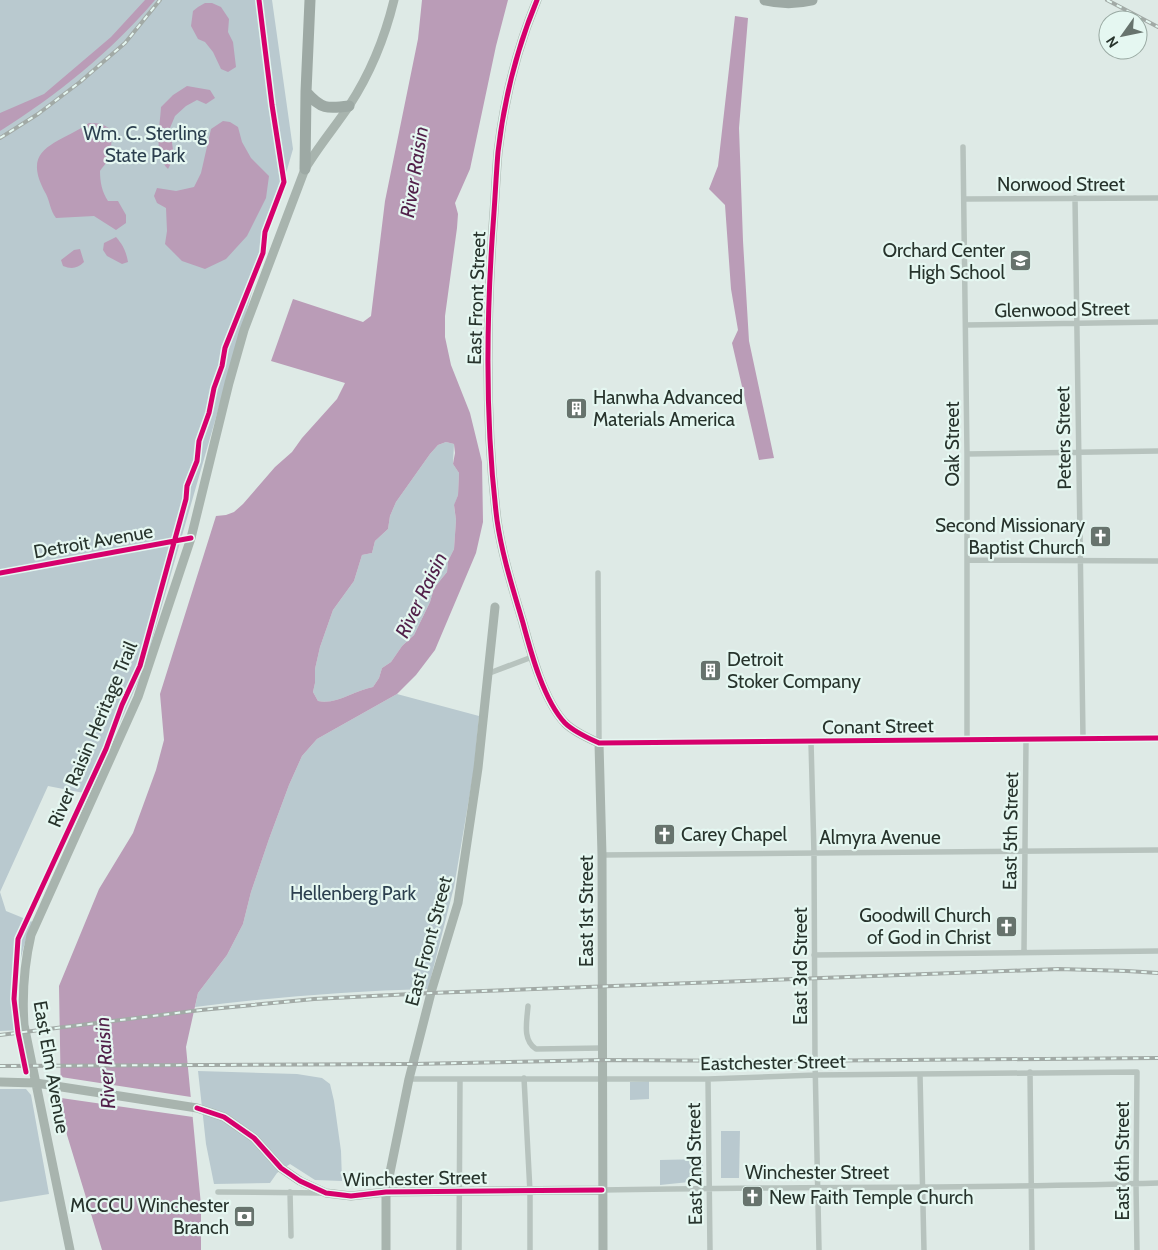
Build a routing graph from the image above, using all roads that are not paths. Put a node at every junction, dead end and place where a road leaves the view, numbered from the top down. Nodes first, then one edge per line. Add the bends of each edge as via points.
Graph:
1 (310, 0) edge
2 (394, 0) edge
3 (537, 0) edge
4 (765, 0) edge
5 (812, 0) edge
6 (306, 92) junction
7 (349, 106) junction
8 (963, 147) dead end
9 (306, 169) junction
10 (1075, 198) junction
11 (1158, 198) edge
12 (965, 200) junction
13 (1158, 322) edge
14 (1076, 323) junction
15 (966, 325) junction
16 (1158, 451) edge
17 (1078, 452) junction
18 (967, 454) junction
19 (190, 538) junction
20 (967, 560) junction
21 (1080, 561) junction
22 (1158, 561) edge
23 (0, 573) edge
24 (598, 573) dead end
25 (495, 607) dead end
26 (532, 657) junction
27 (487, 674) junction
28 (1083, 738) junction
29 (1158, 738) edge
30 (967, 740) junction
31 (1026, 740) junction
32 (811, 742) junction
33 (599, 744) junction
34 (1158, 850) edge
35 (1024, 852) junction
36 (814, 853) junction
37 (602, 855) junction
38 (1158, 951) edge
39 (1024, 952) junction
40 (814, 955) junction
41 (528, 1006) dead end
42 (603, 1048) junction
43 (1030, 1072) junction
44 (1138, 1072) joint
45 (816, 1075) junction
46 (920, 1075) junction
47 (524, 1078) junction
48 (603, 1078) junction
49 (708, 1078) junction
50 (410, 1079) junction
51 (460, 1079) junction
52 (0, 1082) edge
53 (36, 1083) junction
54 (1158, 1183) edge
55 (1136, 1184) junction
56 (1031, 1186) junction
57 (709, 1188) junction
58 (818, 1188) junction
59 (922, 1188) junction
60 (602, 1190) junction
61 (218, 1192) dead end
62 (290, 1192) junction
63 (386, 1192) junction
64 (458, 1192) junction
65 (530, 1192) junction
66 (326, 1193) junction
67 (291, 1236) dead end
68 (70, 1250) edge
69 (386, 1250) edge
70 (459, 1250) edge
71 (530, 1250) edge
72 (603, 1250) edge
73 (710, 1250) edge
74 (819, 1250) edge
75 (924, 1250) edge
76 (1032, 1250) edge
77 (1137, 1250) edge

1 - 6 highway
2 - 7 street, East Elm Avenue via 387,28
3 - 26 street, East Front Street via 526,26 511,81 498,152 488,360 497,522
4 - 5 highway via 796,4
6 - 7 highway via 323,107
6 - 9 highway
7 - 9 street, East Elm Avenue
8 - 12 street, Oak Street
9 - 19 street, East Elm Avenue via 244,330
10 - 11 street, Norwood Street
10 - 12 street, Norwood Street
10 - 14 street, Peters Street
12 - 15 street, Oak Street
13 - 14 street, Glenwood Street
14 - 15 street, Glenwood Street
14 - 17 street, Peters Street
15 - 18 street, Oak Street
16 - 17 street
17 - 18 street
17 - 21 street, Peters Street
18 - 20 street, Oak Street
19 - 23 street, Detroit Avenue
19 - 53 street, East Elm Avenue via 138,697 31,935 24,974 23,1008
20 - 21 street
20 - 30 street, Oak Street
21 - 22 street
21 - 28 street, Peters Street
24 - 33 street, East 1st Street
25 - 27 street, East Front Street
26 - 27 street
26 - 33 street, East Front Street via 556,712 566,724
27 - 50 street, East Front Street via 471,825 458,903
28 - 29 street, Conant Street
28 - 31 street, Conant Street
30 - 31 street, Conant Street
30 - 32 street, Conant Street
31 - 35 street, East 5th Street
32 - 33 street, Conant Street
32 - 36 street, East 3rd Street
33 - 37 street, East 1st Street
34 - 35 street, Almyra Avenue
35 - 36 street, Almyra Avenue
35 - 39 street, East 5th Street
36 - 37 street, Almyra Avenue
36 - 40 street, East 3rd Street
37 - 42 street, East 1st Street
38 - 39 street
39 - 40 street
40 - 45 street, East 3rd Street
41 - 42 street via 526,1038 536,1050
42 - 48 street, East 1st Street
43 - 44 street, Eastchester Street
43 - 46 street, Eastchester Street
43 - 56 street
44 - 55 street, East 6th Street
45 - 46 street, Eastchester Street
45 - 49 street, Eastchester Street
45 - 58 street, East 3rd Street
46 - 59 street
47 - 48 street, Eastchester Street
47 - 51 street, Eastchester Street
47 - 65 street
48 - 49 street, Eastchester Street
48 - 60 street, East 1st Street
49 - 57 street, East 2nd Street
50 - 51 street, Eastchester Street
50 - 63 street, East Front Street
51 - 64 street
52 - 53 street, Winchester Street
53 - 66 street, Winchester Street via 197,1108 224,1117 254,1138 281,1168 300,1182
53 - 68 street, East Elm Avenue
54 - 55 street, Winchester Street
55 - 56 street, Winchester Street
55 - 77 street, East 6th Street
56 - 59 street, Winchester Street
56 - 76 street
57 - 58 street, Winchester Street
57 - 60 street, Winchester Street
57 - 73 street, East 2nd Street
58 - 59 street, Winchester Street
58 - 74 street, East 3rd Street
59 - 75 street
60 - 65 street, Winchester Street
60 - 72 street, East 1st Street
61 - 62 street, Winchester Street
62 - 66 street, Winchester Street
62 - 67 street
63 - 64 street, Winchester Street
63 - 66 street, Winchester Street via 351,1196
63 - 69 street, East Front Street
64 - 65 street, Winchester Street
64 - 70 street
65 - 71 street

